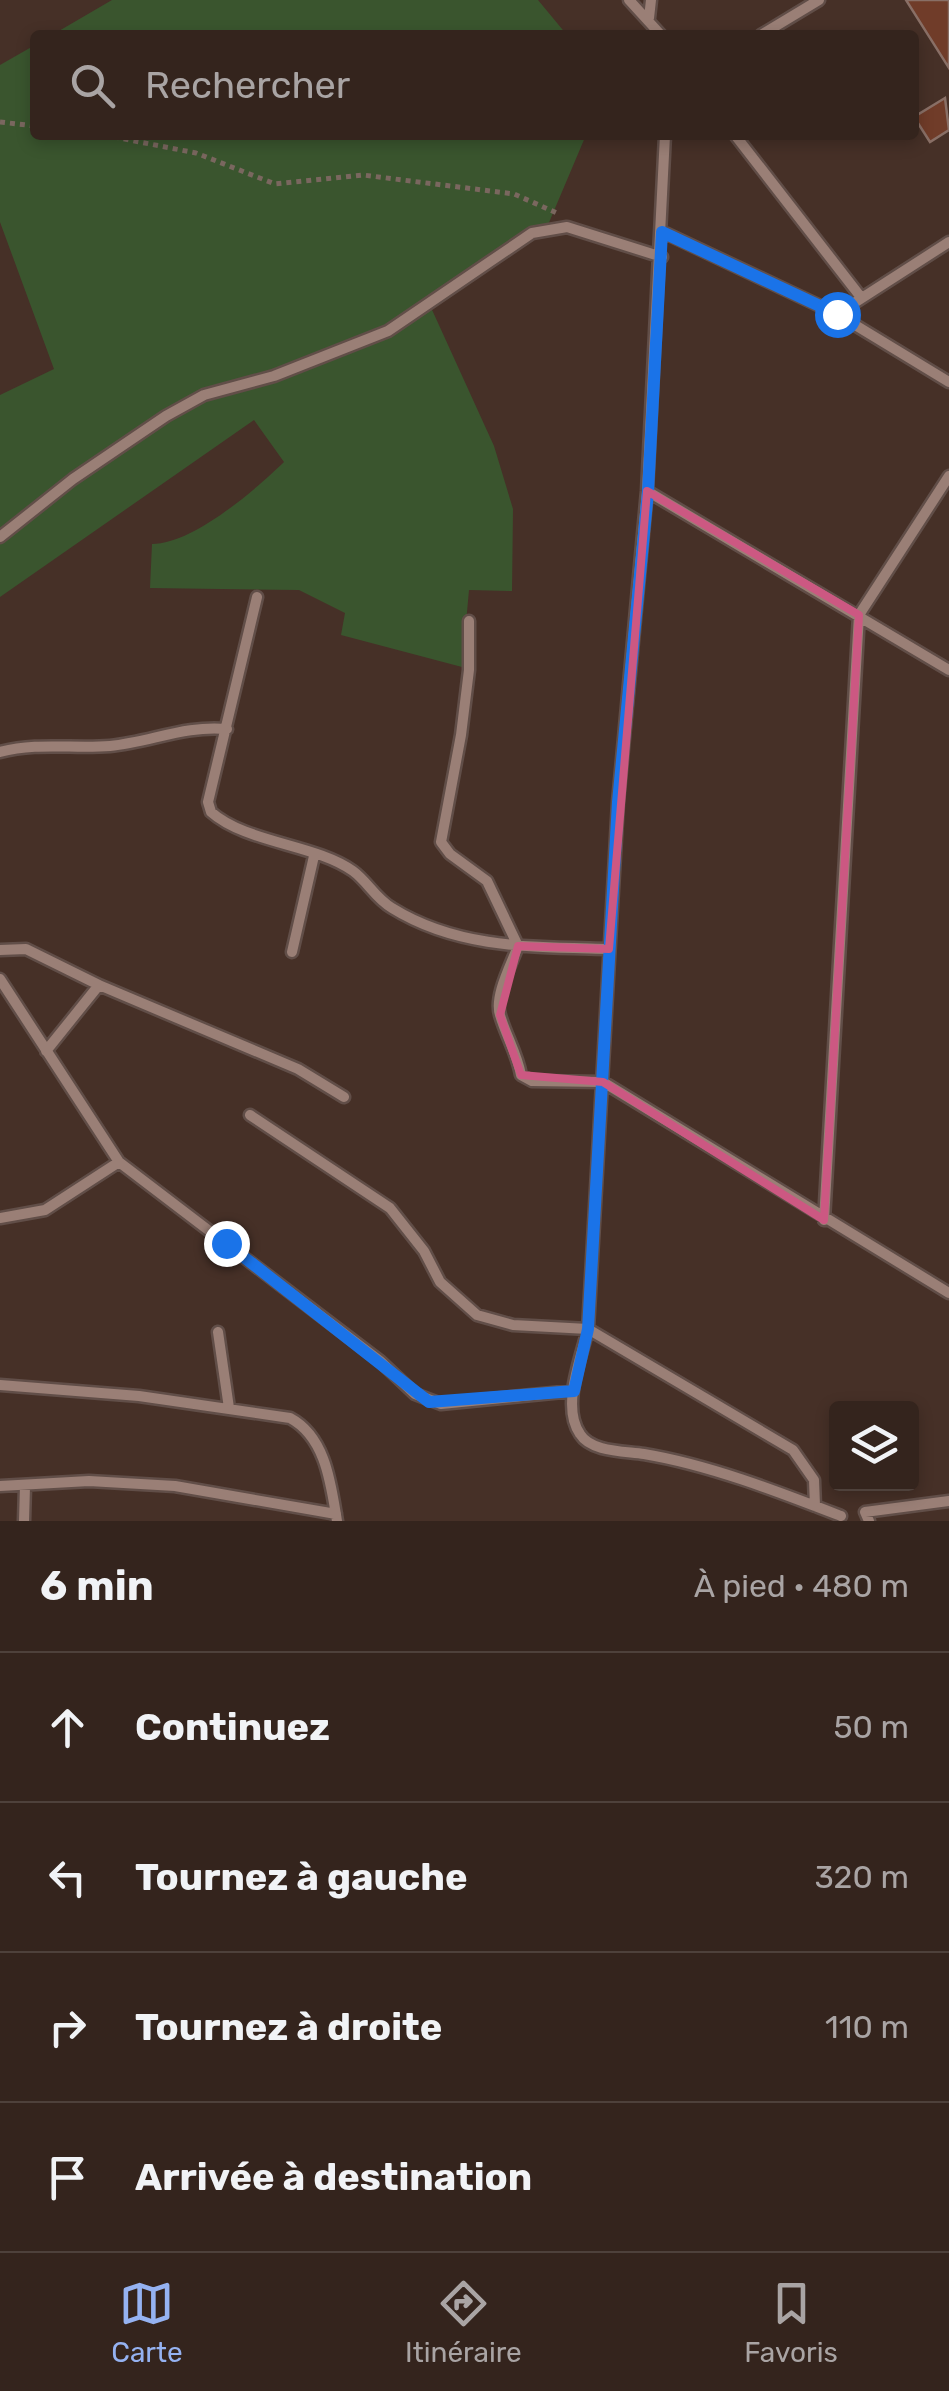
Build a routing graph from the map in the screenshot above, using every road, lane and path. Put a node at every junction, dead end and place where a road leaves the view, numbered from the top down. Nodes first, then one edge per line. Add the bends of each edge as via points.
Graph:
1 (629, 0) edge
2 (651, 0) edge
3 (818, 0) edge
4 (648, 18) junction
5 (656, 30) edge
6 (769, 30) edge
7 (0, 122) edge
8 (30, 125) edge
9 (128, 140) edge
10 (665, 140) edge
11 (739, 140) edge
12 (570, 220) dead end
13 (662, 232) junction
14 (949, 242) edge
15 (662, 258) junction
16 (860, 296) junction
17 (837, 314) junction
18 (949, 382) edge
19 (949, 476) edge
20 (648, 492) junction
21 (0, 537) edge
22 (257, 597) dead end
23 (859, 615) junction
24 (469, 621) dead end
25 (949, 670) edge
26 (227, 728) junction
27 (0, 752) edge
28 (314, 856) junction
29 (518, 946) junction
30 (609, 949) junction
31 (0, 950) edge
32 (292, 952) dead end
33 (0, 979) edge
34 (99, 985) junction
35 (46, 1051) junction
36 (603, 1082) junction
37 (344, 1096) dead end
38 (250, 1115) dead end
39 (118, 1162) junction
40 (0, 1218) edge
41 (824, 1220) junction
42 (949, 1293) edge
43 (588, 1329) junction
44 (218, 1332) dead end
45 (0, 1385) edge
46 (574, 1391) junction
47 (229, 1408) junction
48 (0, 1486) edge
49 (25, 1486) junction
50 (949, 1502) edge
51 (815, 1506) junction
52 (867, 1516) edge
53 (337, 1518) edge
54 (841, 1519) edge
55 (24, 1521) edge

1 - 4 street
2 - 4 street
3 - 6 street
4 - 5 street
7 - 8 path
9 - 12 path via 196,154 275,184 363,174 514,194
10 - 13 street
11 - 16 street
13 - 15 street
13 - 17 street
14 - 16 street
15 - 20 street
15 - 21 street via 568,227 532,233 388,331 274,376 204,395 166,416
16 - 17 street
17 - 18 street
19 - 23 street
20 - 23 street
20 - 30 street
22 - 26 street
23 - 25 street
23 - 41 street
24 - 29 street via 461,736 441,842 487,881
26 - 27 street via 194,726 113,746
26 - 28 street via 211,812
28 - 29 street via 353,872 373,895 428,926
28 - 32 street
29 - 30 street
29 - 36 street via 500,1015 521,1075 532,1081
30 - 36 street
31 - 34 street via 26,949
33 - 35 street
34 - 35 street
34 - 37 street via 298,1068
35 - 39 street
36 - 41 street
36 - 43 street
38 - 43 street via 390,1208 440,1282 477,1315 513,1325
39 - 40 street via 46,1210
39 - 46 street via 429,1402
41 - 42 street
43 - 46 street
43 - 51 street via 794,1450 814,1480
44 - 47 street
45 - 47 street
46 - 51 street via 576,1427 598,1447 665,1458
47 - 53 street via 300,1424 328,1467
48 - 49 street
49 - 53 street via 175,1486
49 - 55 street
50 - 52 street
51 - 54 street
52 - 54 street

